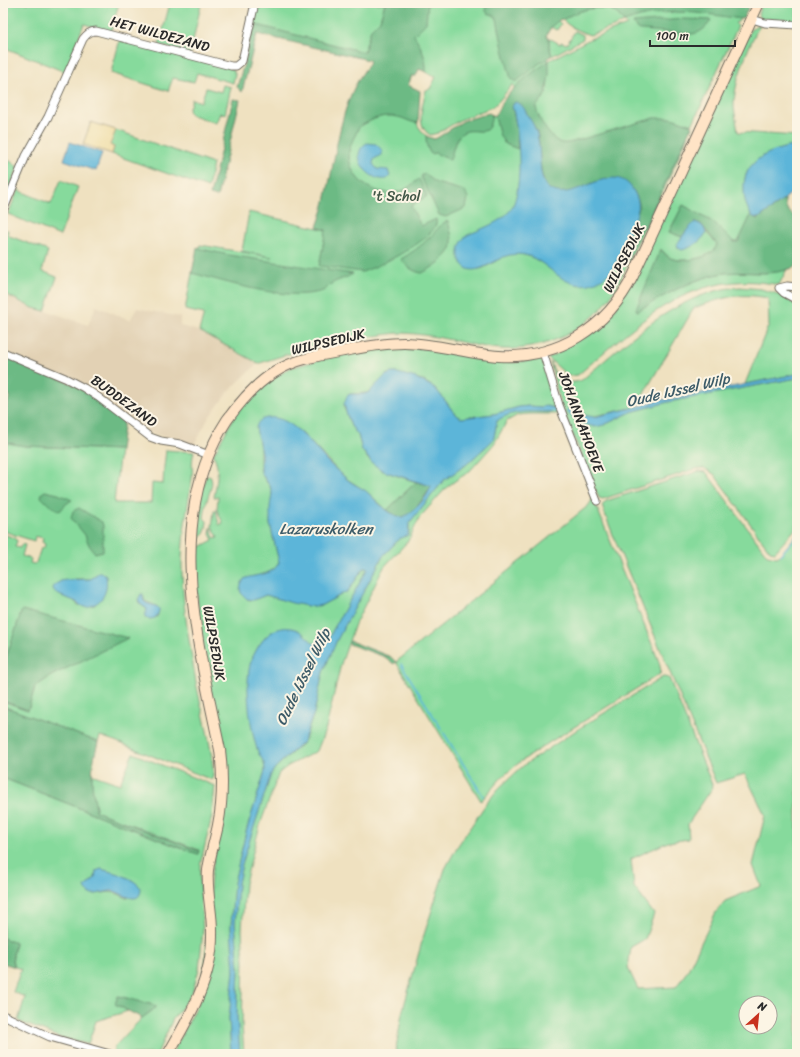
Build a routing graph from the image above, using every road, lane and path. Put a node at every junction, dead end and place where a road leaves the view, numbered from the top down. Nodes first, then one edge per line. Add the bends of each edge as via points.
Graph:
1 (255, 3) edge
2 (759, 3) edge
3 (752, 19) junction
4 (797, 25) edge
5 (3, 211) edge
6 (797, 287) edge
7 (797, 300) edge
8 (3, 352) edge
9 (543, 352) junction
10 (209, 455) junction
11 (597, 501) dead end
12 (3, 1015) edge
13 (110, 1054) edge
14 (168, 1054) edge

1 - 5 street, HET WILDEZAND via 242,61 236,66 96,31 89,32 83,39 48,117 26,156
2 - 3 main road, WILPSEDIJK
3 - 4 street via 765,23
3 - 9 main road, WILPSEDIJK via 643,257 622,295 606,316 587,331 564,345
6 - 7 street via 779,288
8 - 10 street, BUDDEZAND via 65,378 98,396 150,437 180,444
9 - 10 main road, WILPSEDIJK via 498,356 402,342 368,346 295,362 274,372 248,394 221,430
9 - 11 street, JOHANNAHOEVE via 559,405
10 - 14 main road, WILPSEDIJK via 194,511 191,571 197,639 222,768 221,802 208,868 212,944 199,996
12 - 13 street via 50,1037

